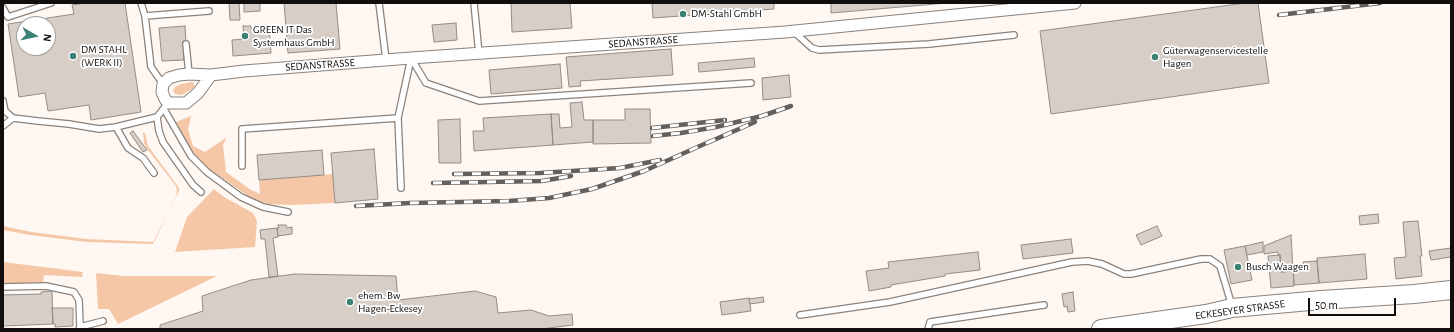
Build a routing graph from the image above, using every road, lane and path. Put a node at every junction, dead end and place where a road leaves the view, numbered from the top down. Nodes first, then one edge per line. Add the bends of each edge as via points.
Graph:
1 (51, 3) edge
2 (141, 3) edge
3 (379, 3) edge
4 (474, 3) edge
5 (1075, 3) edge
6 (3, 8) edge
7 (209, 11) dead end
8 (145, 16) junction
9 (792, 31) junction
10 (1014, 35) dead end
11 (186, 44) dead end
12 (479, 54) junction
13 (411, 58) junction
14 (386, 60) junction
15 (189, 74) junction
16 (211, 75) junction
17 (751, 83) dead end
18 (163, 84) junction
19 (3, 101) edge
20 (166, 106) junction
21 (4, 111) edge
22 (12, 118) junction
23 (155, 118) junction
24 (398, 118) junction
25 (116, 127) junction
26 (3, 128) edge
27 (242, 166) dead end
28 (154, 173) dead end
29 (401, 188) dead end
30 (201, 192) dead end
31 (288, 212) dead end
32 (3, 287) edge
33 (1451, 290) edge
34 (1044, 305) dead end
35 (1232, 308) junction
36 (800, 315) dead end
37 (103, 321) dead end
38 (79, 328) edge
39 (928, 329) edge
40 (1108, 329) edge

1 - 6 lane via 8,17
2 - 8 lane
3 - 14 lane
4 - 12 lane
5 - 9 street, SEDANSTRASSE
7 - 8 lane
8 - 18 lane via 150,67
9 - 10 lane via 812,48 819,50 929,44
9 - 12 street, SEDANSTRASSE
11 - 15 lane
12 - 13 street, SEDANSTRASSE
13 - 14 street, SEDANSTRASSE
13 - 17 lane via 426,83 479,101
13 - 24 lane
14 - 16 street, SEDANSTRASSE
15 - 16 street, SEDANSTRASSE
15 - 18 street, SEDANSTRASSE via 169,78
16 - 20 street via 198,93 186,103
18 - 20 street via 162,92
19 - 21 lane
20 - 23 lane
20 - 31 lane via 191,156 207,172 242,197 263,207
21 - 22 lane
22 - 25 lane via 99,128
22 - 26 lane
23 - 25 lane
23 - 30 lane via 163,142 193,185
24 - 27 lane via 242,129
24 - 29 lane
25 - 28 lane via 128,148 143,158
32 - 38 lane via 46,286 74,292 79,300
33 - 35 main road, ECKESEYER STRASSE
34 - 39 lane via 930,322
35 - 36 lane via 1220,266 1210,260 1201,259 1131,274 1124,274 1088,261 1072,262 890,302
35 - 40 main road, ECKESEYER STRASSE
37 - 38 lane

